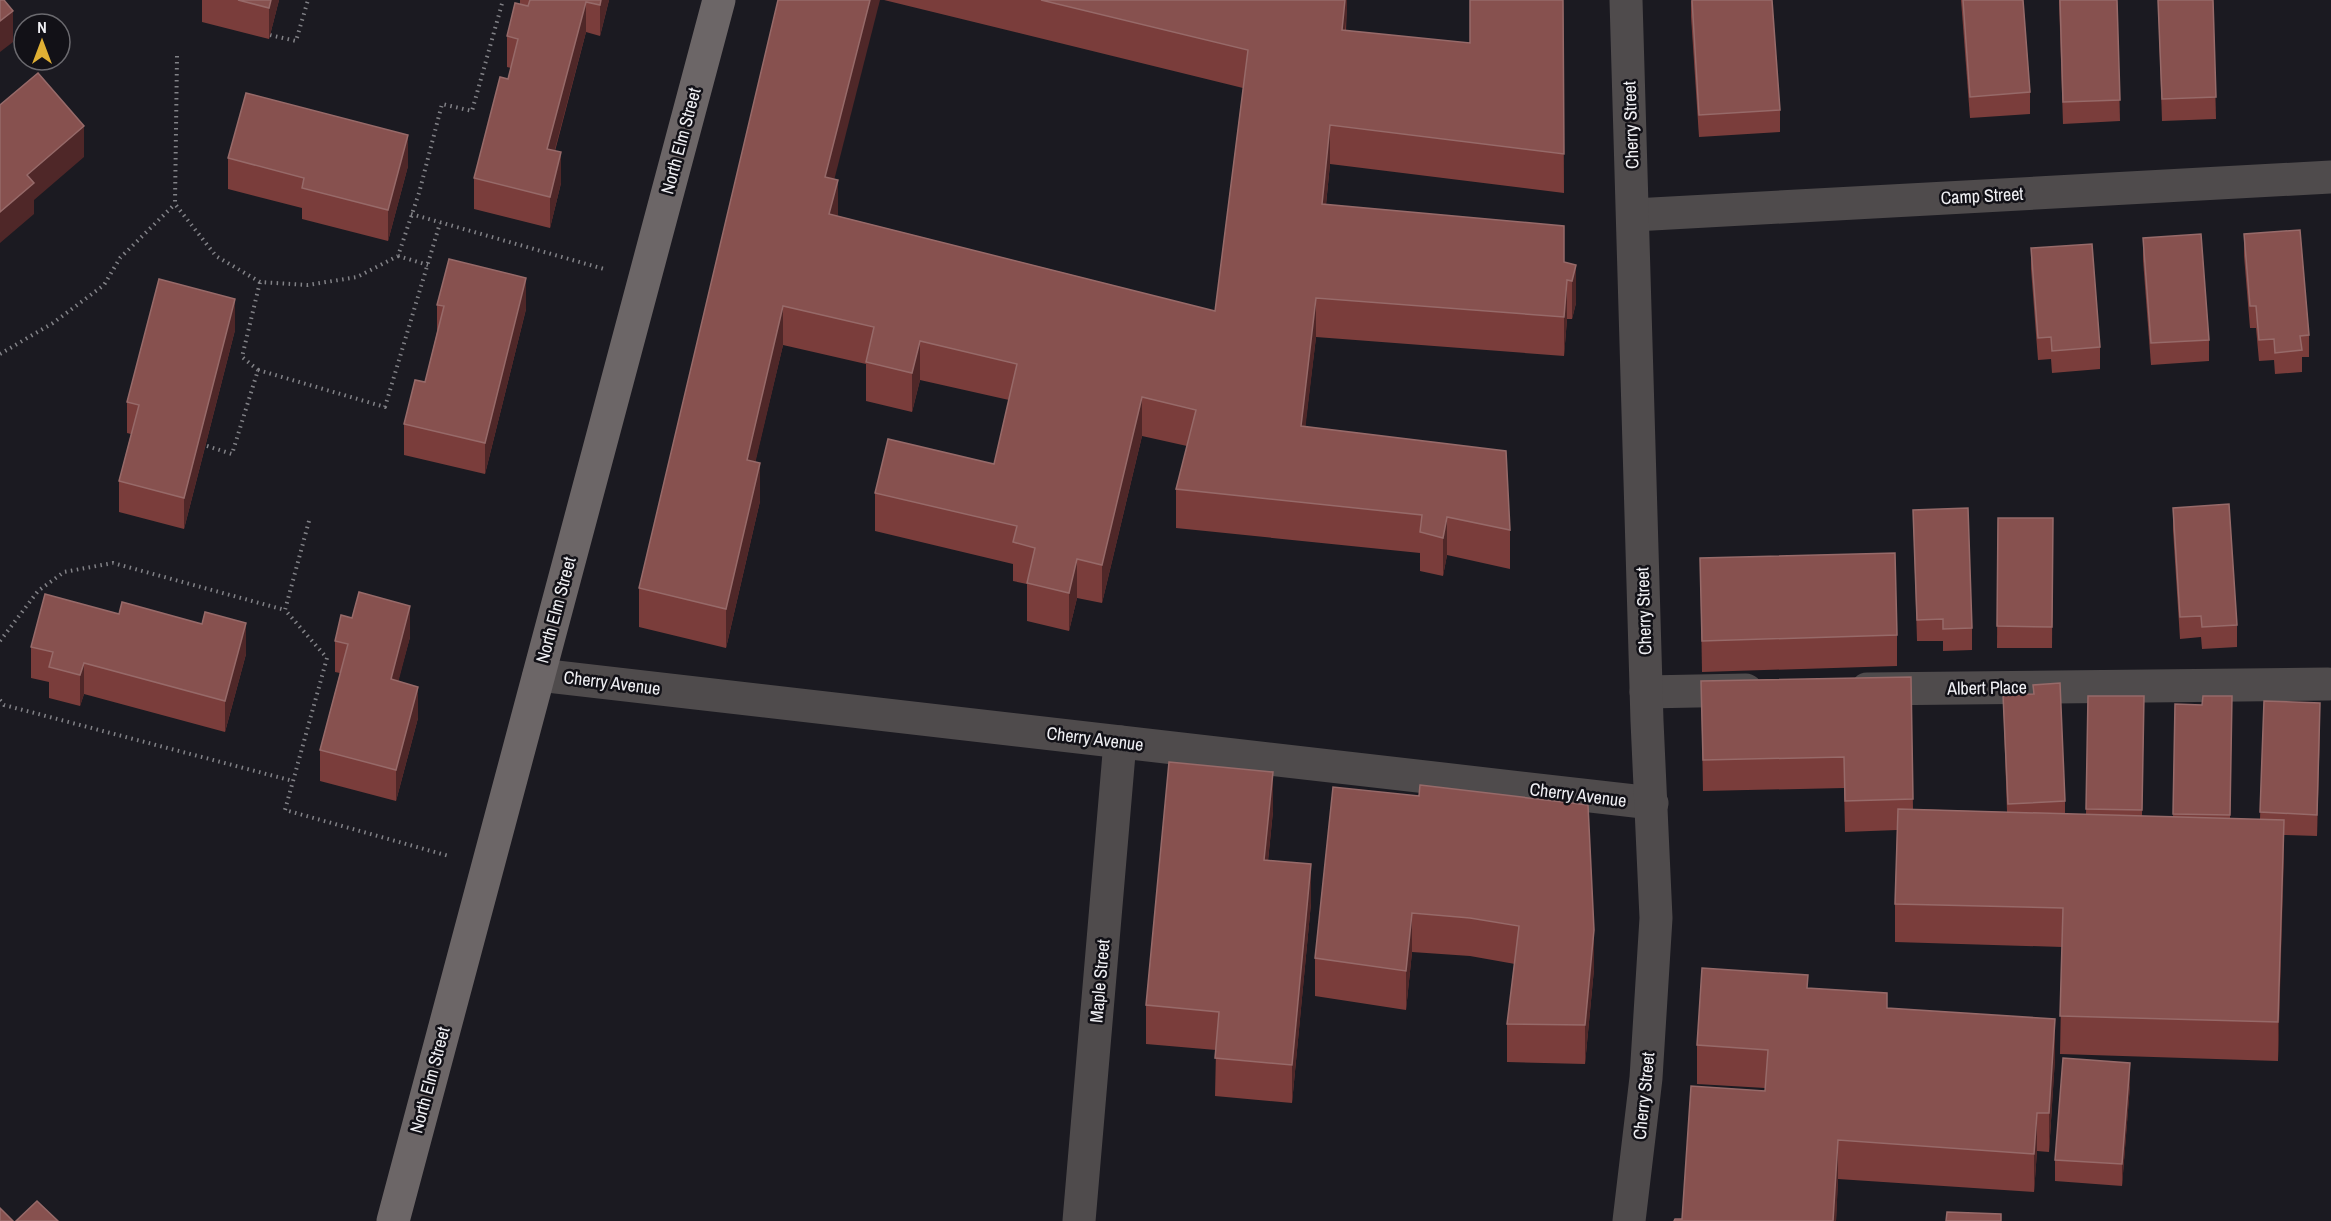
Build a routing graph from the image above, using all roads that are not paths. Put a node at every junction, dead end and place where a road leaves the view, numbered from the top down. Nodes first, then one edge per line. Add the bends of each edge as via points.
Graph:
1 (719, 0) edge
2 (1626, 0) edge
3 (2331, 177) edge
4 (1634, 215) junction
5 (539, 675) junction
6 (2328, 684) dead end
7 (1838, 689) edge
8 (1778, 690) edge
9 (1646, 692) junction
10 (1120, 742) junction
11 (1652, 803) junction
12 (393, 1221) edge
13 (1078, 1221) edge
14 (1629, 1221) edge

1 - 5 main road, North Elm Street
2 - 4 street, Cherry Street
3 - 4 street, Camp Street
4 - 9 street, Cherry Street
5 - 10 street, Cherry Avenue
5 - 12 main road, North Elm Street
6 - 7 street, Albert Place
8 - 9 street
9 - 11 street, Cherry Street
10 - 11 street, Cherry Avenue
10 - 13 street, Maple Street
11 - 14 street, Cherry Street via 1654,967

